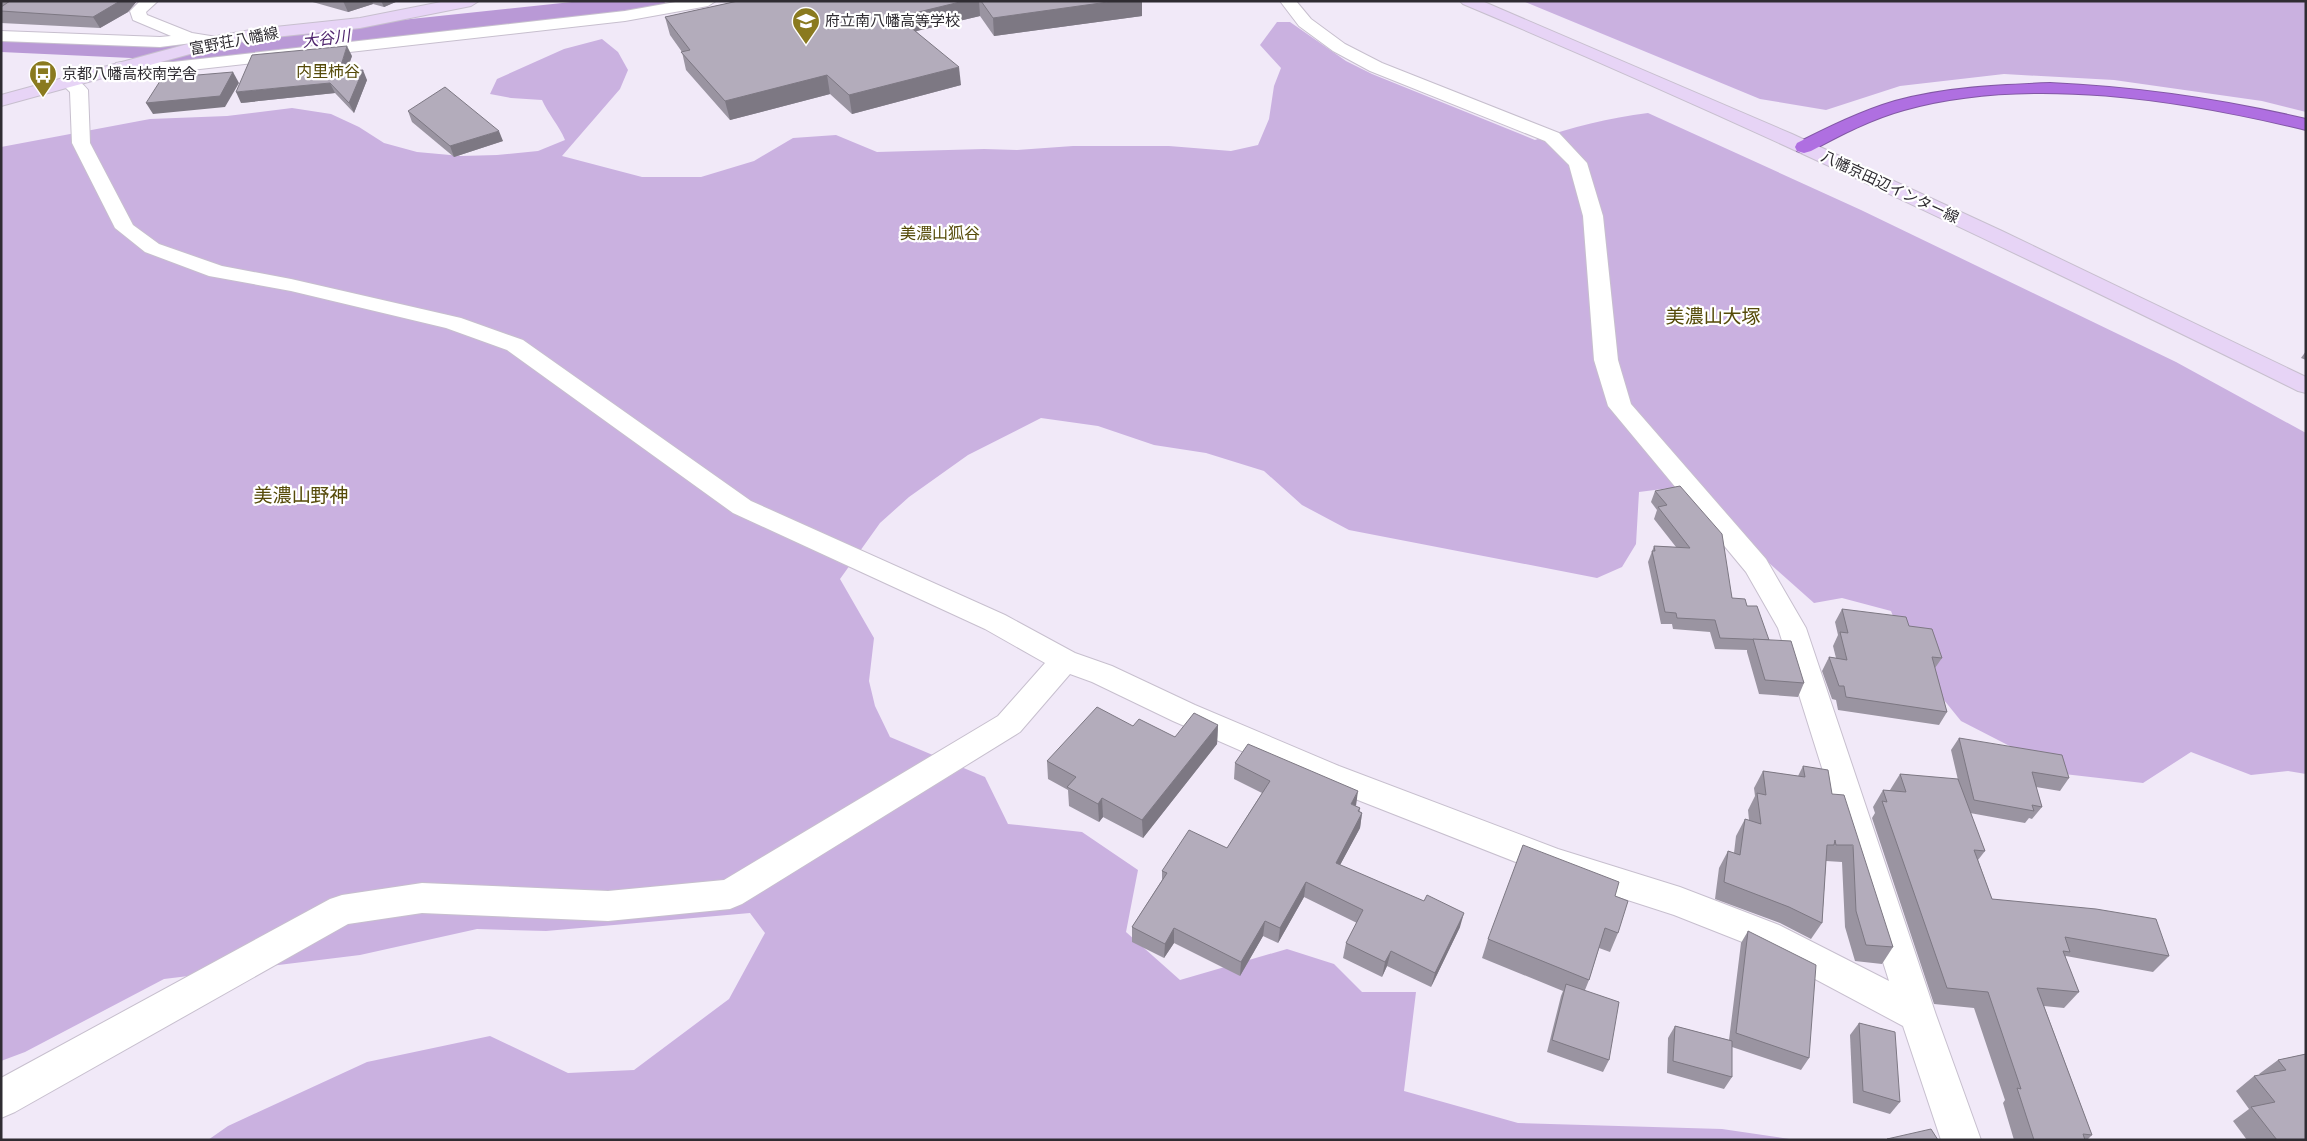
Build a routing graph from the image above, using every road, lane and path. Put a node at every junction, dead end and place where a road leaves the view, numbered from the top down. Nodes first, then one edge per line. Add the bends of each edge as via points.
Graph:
1 (150, 1) edge
2 (470, 1) edge
3 (708, 1) edge
4 (1288, 1) edge
5 (1468, 1) edge
6 (1, 36) edge
7 (217, 41) joint
8 (194, 42) junction
9 (122, 67) junction
10 (70, 83) junction
11 (1, 102) edge
12 (2306, 125) edge
13 (2306, 132) edge
14 (1804, 147) junction
15 (2306, 386) edge
16 (1065, 661) junction
17 (1918, 1015) junction
18 (1, 1099) edge
19 (1961, 1140) edge

1 - 8 street via 138,11 139,17
2 - 7 main road, 富野荘八幡線 via 360,23
3 - 9 street via 625,16 202,64 148,69
4 - 17 street via 1306,23 1350,54 1552,137 1578,163 1594,216 1606,360 1620,406 1756,566 1792,628
5 - 14 main road, 八幡京田辺インター線
6 - 8 street
7 - 8 street
8 - 9 main road, 富野荘八幡線
9 - 10 main road, 富野荘八幡線
10 - 11 main road, 富野荘八幡線
10 - 16 street via 79,90 81,143 125,228 152,248 218,272 453,323 515,345 742,506 995,622
12 - 14 highway via 2149,96 2013,90 1972,92 1902,105 1856,120
13 - 14 highway via 2240,117 2150,103 2022,97 1916,111
14 - 15 main road, 八幡京田辺インター線 via 2104,287
16 - 17 street via 1102,674 1328,775 1553,862 1680,902 1767,936
16 - 18 street via 1009,724 730,894 608,906 422,898 342,910
17 - 19 street

